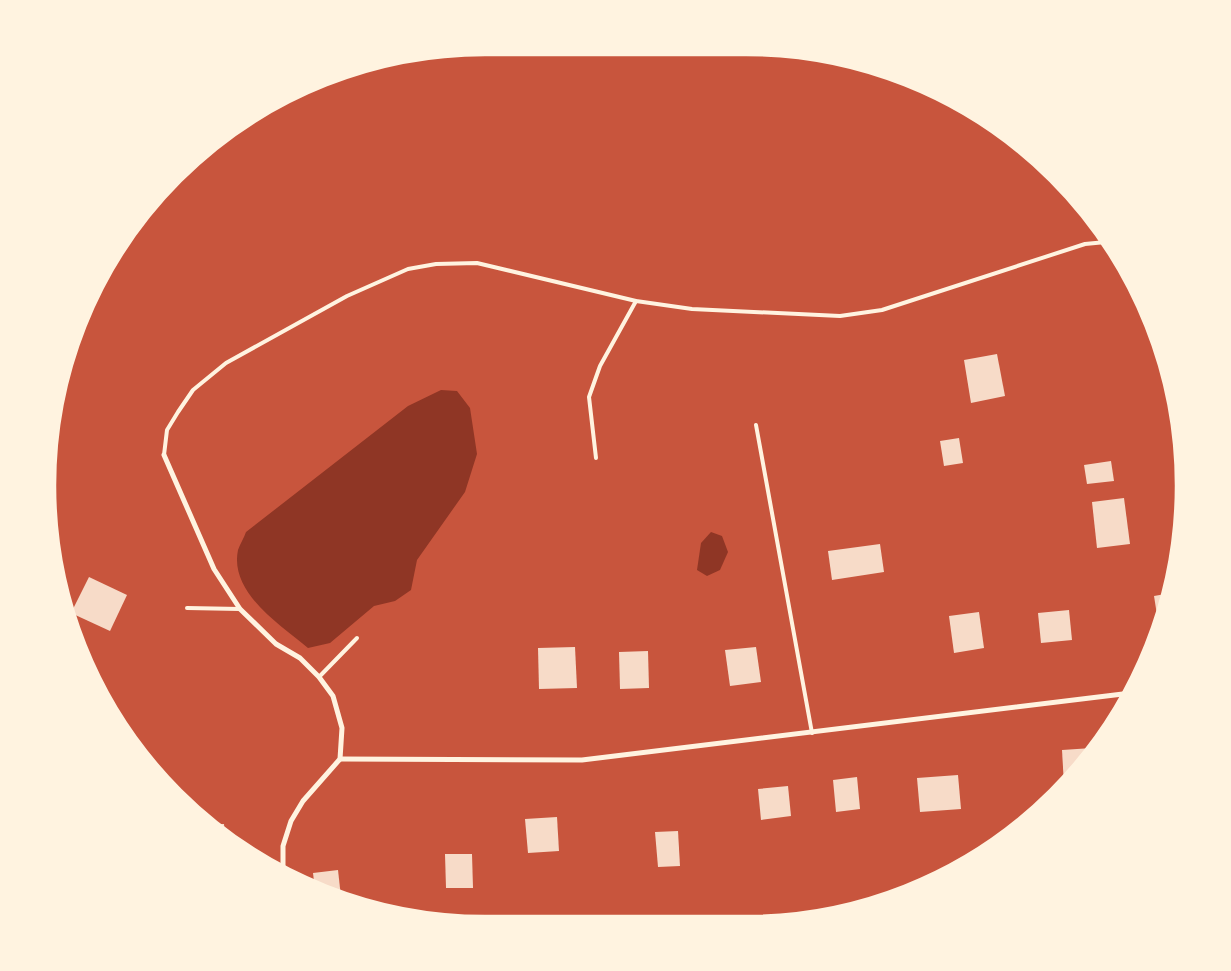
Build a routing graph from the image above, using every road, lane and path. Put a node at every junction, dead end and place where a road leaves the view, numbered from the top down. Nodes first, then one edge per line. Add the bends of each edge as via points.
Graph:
1 (1101, 243) edge
2 (636, 301) junction
3 (756, 425) dead end
4 (164, 455) joint
5 (596, 458) dead end
6 (186, 608) dead end
7 (240, 609) junction
8 (358, 638) dead end
9 (319, 677) junction
10 (1122, 694) edge
11 (812, 734) junction
12 (340, 759) junction
13 (283, 865) edge

1 - 2 lane via 1085,244 882,310 840,316 692,309
2 - 4 lane via 477,263 436,264 408,269 347,296 226,364 193,390 178,412 167,430
2 - 5 lane via 600,366 589,397
3 - 11 lane
4 - 7 street via 214,569
6 - 7 lane
7 - 9 street via 276,644 300,658
8 - 9 lane
9 - 12 street via 333,696 342,728
10 - 11 street
11 - 12 street via 582,760
12 - 13 street via 303,801 291,821 283,846

